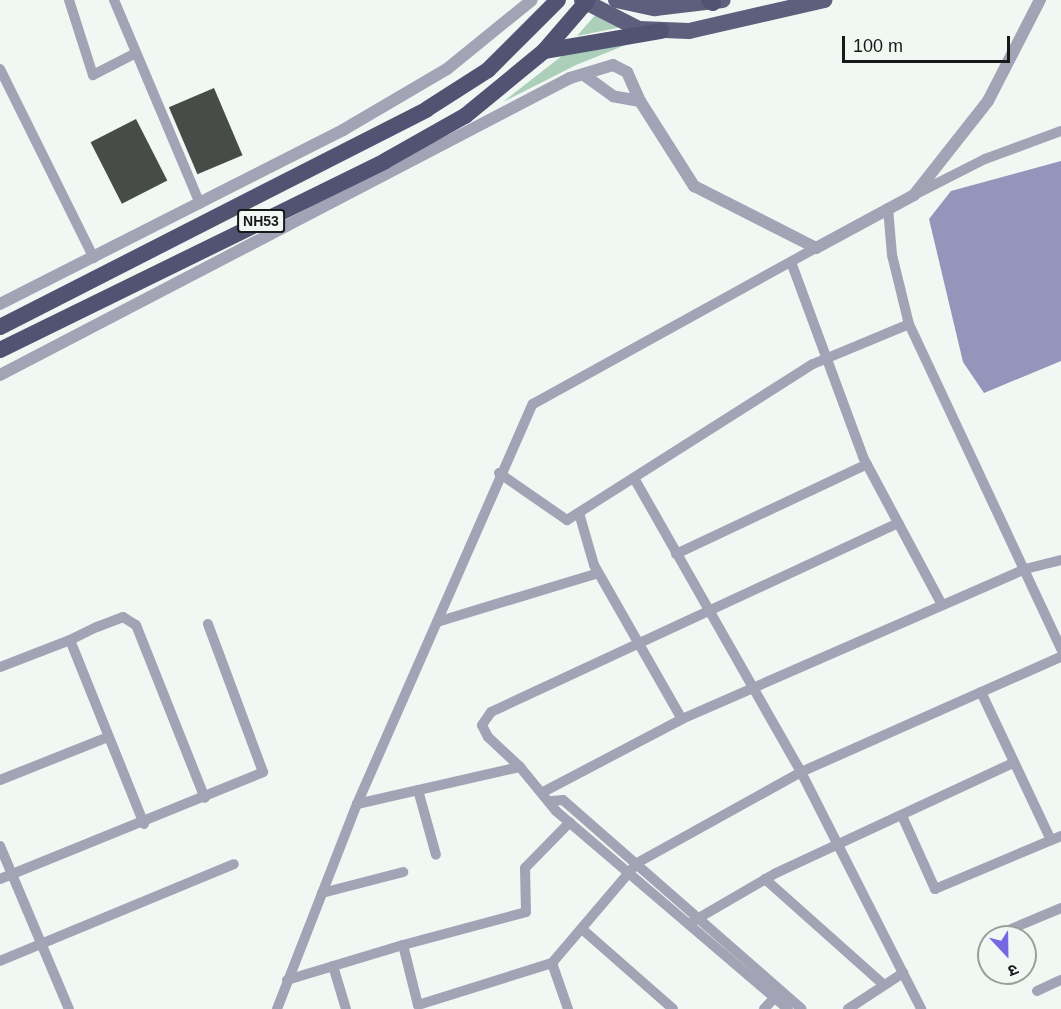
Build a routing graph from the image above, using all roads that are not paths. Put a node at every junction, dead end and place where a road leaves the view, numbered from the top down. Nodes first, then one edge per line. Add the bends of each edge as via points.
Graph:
1 (69, 0) edge
2 (114, 0) edge
3 (532, 0) edge
4 (558, 0) edge
5 (616, 0) edge
6 (824, 0) edge
7 (1040, 0) edge
8 (586, 1) edge
9 (715, 1) edge
10 (661, 31) junction
11 (544, 51) junction
12 (134, 54) junction
13 (0, 69) edge
14 (584, 75) junction
15 (640, 101) junction
16 (1061, 131) edge
17 (914, 195) junction
18 (200, 204) junction
19 (888, 208) junction
20 (816, 248) junction
21 (94, 258) junction
22 (791, 262) junction
23 (0, 304) edge
24 (909, 324) junction
25 (0, 327) edge
26 (0, 350) edge
27 (830, 357) junction
28 (0, 375) edge
29 (867, 464) junction
30 (500, 473) junction
31 (634, 478) junction
32 (579, 513) junction
33 (898, 523) junction
34 (676, 554) junction
35 (1061, 560) edge
36 (1025, 568) junction
37 (598, 573) junction
38 (942, 605) junction
39 (708, 613) junction
40 (437, 622) junction
41 (208, 624) dead end
42 (70, 640) junction
43 (640, 642) junction
44 (1061, 649) edge
45 (1061, 657) edge
46 (0, 667) edge
47 (753, 688) junction
48 (981, 692) junction
49 (682, 719) junction
50 (108, 737) junction
51 (1011, 764) junction
52 (520, 767) junction
53 (801, 772) junction
54 (0, 780) edge
55 (418, 790) junction
56 (545, 791) junction
57 (205, 798) junction
58 (552, 801) junction
59 (357, 804) junction
60 (903, 818) junction
61 (570, 822) junction
62 (144, 824) junction
63 (1056, 838) edge
64 (0, 846) edge
65 (838, 846) junction
66 (436, 855) dead end
67 (637, 863) junction
68 (234, 864) dead end
69 (404, 872) dead end
70 (631, 873) junction
71 (12, 875) junction
72 (0, 879) edge
73 (765, 879) junction
74 (322, 893) junction
75 (1061, 908) edge
76 (693, 920) junction
77 (1021, 925) edge
78 (582, 929) junction
79 (41, 943) junction
80 (403, 945) junction
81 (0, 961) edge
82 (552, 963) junction
83 (333, 966) junction
84 (903, 973) junction
85 (287, 980) junction
86 (1061, 980) edge
87 (884, 985) junction
88 (1037, 991) dead end
89 (778, 994) junction
90 (419, 1007) edge
91 (69, 1009) edge
92 (277, 1009) edge
93 (346, 1009) edge
94 (568, 1009) edge
95 (673, 1009) edge
96 (764, 1009) edge
97 (788, 1009) edge
98 (802, 1009) edge
99 (848, 1009) edge
100 (921, 1009) edge

1 - 12 street via 93,75
2 - 12 street
3 - 18 street via 447,69
4 - 25 highway, NH53 via 488,70 427,109
5 - 9 main road via 655,8
6 - 10 main road via 706,30
7 - 17 street via 988,101
8 - 10 main road via 630,26
8 - 11 highway, NH53
10 - 11 highway
11 - 26 highway, NH53 via 465,116 385,161
12 - 18 street
13 - 21 street
14 - 15 street via 613,96
14 - 15 street via 613,65 627,72
14 - 28 street
15 - 20 street via 694,186
16 - 17 street via 985,159
17 - 19 street
18 - 21 street
19 - 20 street
19 - 24 street via 892,255
20 - 22 street
21 - 23 street
22 - 27 street
22 - 30 street via 533,404
24 - 27 street
24 - 36 street
27 - 29 street
27 - 31 street
29 - 33 street
29 - 34 street
30 - 32 street via 567,520
30 - 40 street
31 - 32 street
31 - 34 street
32 - 37 street
33 - 38 street
33 - 39 street
34 - 39 street
35 - 36 street
36 - 38 street
36 - 44 street
37 - 40 street
37 - 43 street
38 - 47 street
39 - 43 street
39 - 47 street
40 - 59 street
41 - 57 street via 263,772
42 - 46 street
42 - 50 street
42 - 57 street via 132,618
43 - 49 street
43 - 52 street via 483,719 488,737
45 - 48 street
47 - 49 street
47 - 53 street
48 - 51 street
48 - 53 street
49 - 56 street
50 - 54 street
50 - 62 street
51 - 60 street
51 - 63 street
52 - 55 street
52 - 56 street
53 - 65 street
53 - 67 street
55 - 59 street
55 - 66 street
56 - 58 street
57 - 62 street
58 - 61 street
58 - 67 street via 563,800
59 - 74 street
60 - 63 street via 935,889
60 - 65 street
61 - 70 street
61 - 80 street via 525,868 526,912
62 - 71 street
64 - 71 street
65 - 73 street
65 - 84 street
67 - 70 street
67 - 76 street
68 - 79 street
69 - 74 street
70 - 76 street
70 - 78 street
71 - 72 street
71 - 79 street
73 - 76 street
73 - 87 street
74 - 85 street
75 - 77 street
76 - 89 street
78 - 82 street
78 - 95 street
79 - 81 street
79 - 91 street
80 - 83 street
80 - 90 street
82 - 90 street
82 - 94 street
83 - 85 street
83 - 93 street
84 - 87 street
84 - 100 street
85 - 92 street
86 - 88 street
87 - 99 street
89 - 96 street
89 - 97 street
89 - 98 street

